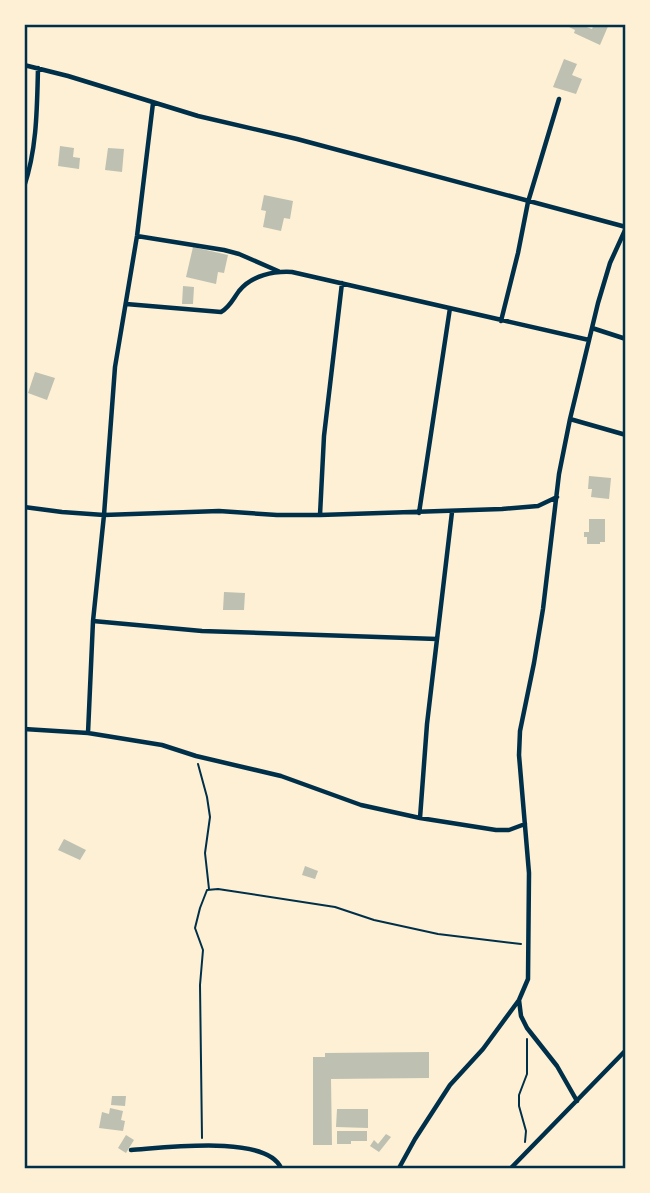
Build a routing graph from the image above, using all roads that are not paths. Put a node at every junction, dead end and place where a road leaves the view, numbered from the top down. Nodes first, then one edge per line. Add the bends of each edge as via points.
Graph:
1 (24, 65) edge
2 (38, 68) junction
3 (559, 99) dead end
4 (153, 103) junction
5 (24, 187) edge
6 (528, 202) junction
7 (625, 228) edge
8 (137, 236) junction
9 (278, 271) junction
10 (342, 283) junction
11 (126, 304) junction
12 (450, 308) junction
13 (501, 321) junction
14 (592, 328) junction
15 (625, 339) edge
16 (589, 340) junction
17 (570, 419) junction
18 (625, 435) edge
19 (557, 496) junction
20 (24, 507) edge
21 (452, 512) junction
22 (419, 513) junction
23 (104, 514) junction
24 (320, 515) junction
25 (93, 621) junction
26 (438, 639) junction
27 (24, 729) edge
28 (88, 733) junction
29 (420, 818) junction
30 (526, 824) junction
31 (519, 1000) junction
32 (625, 1050) edge
33 (577, 1101) junction
34 (131, 1150) dead end
35 (281, 1168) edge
36 (399, 1168) edge
37 (511, 1168) edge

1 - 2 street
2 - 4 street
2 - 5 street via 34,142
3 - 6 street
4 - 6 street
4 - 8 street
6 - 7 street
6 - 13 street
7 - 14 street
8 - 9 street via 224,250
8 - 11 street
9 - 10 street
9 - 11 street via 246,284 221,312
10 - 12 street
10 - 24 street
11 - 23 street via 115,367
12 - 13 street
12 - 22 street
13 - 16 street
14 - 15 street
14 - 16 street
16 - 17 street
17 - 18 street
17 - 19 street
19 - 21 street via 538,506
19 - 30 street via 520,731
20 - 23 street
21 - 22 street
21 - 26 street
22 - 24 street
23 - 24 street via 219,511
23 - 25 street
25 - 26 street via 202,631
25 - 28 street
26 - 29 street
27 - 28 street
28 - 29 street via 162,745 281,776 361,806
29 - 30 street via 496,830
30 - 31 street via 528,979
31 - 33 street via 527,1028
31 - 36 street via 450,1085
32 - 33 street
33 - 37 street
34 - 35 street via 223,1145 267,1154

